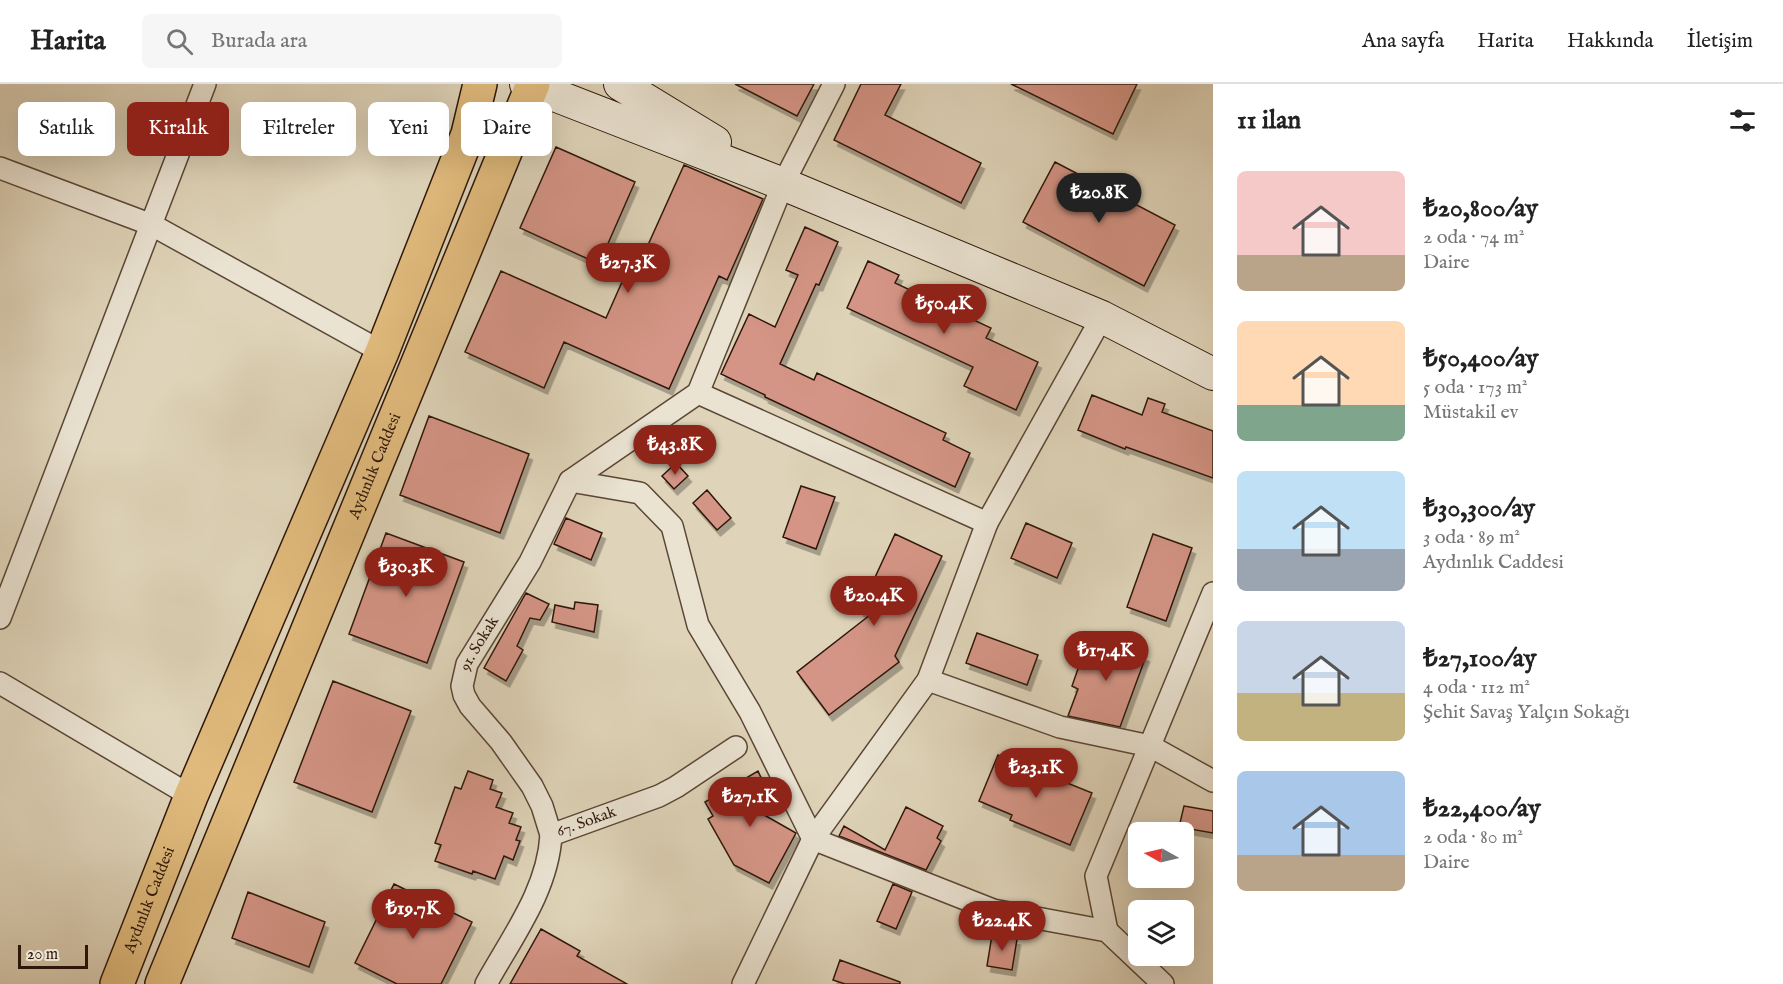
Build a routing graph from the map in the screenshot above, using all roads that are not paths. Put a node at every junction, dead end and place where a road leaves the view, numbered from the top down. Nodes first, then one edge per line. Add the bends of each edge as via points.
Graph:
1 (205, 84) edge
2 (480, 84) edge
3 (620, 84) edge
4 (834, 84) edge
5 (530, 85) edge
6 (0, 168) edge
7 (783, 183) junction
8 (152, 225) junction
9 (1102, 317) junction
10 (382, 352) junction
11 (1213, 374) edge
12 (698, 393) junction
13 (570, 481) junction
14 (987, 523) junction
15 (1213, 593) edge
16 (0, 618) edge
17 (928, 680) junction
18 (0, 683) edge
19 (1150, 746) junction
20 (736, 747) dead end
21 (1213, 781) edge
22 (191, 796) junction
23 (551, 835) junction
24 (813, 839) junction
25 (1107, 931) junction
26 (117, 984) edge
27 (162, 984) edge
28 (486, 984) edge
29 (742, 984) edge
30 (1163, 984) edge

1 - 8 street
2 - 10 main road, Aydınlık Caddesi via 468,134
3 - 7 street
4 - 7 street
5 - 7 street
5 - 27 main road, Aydınlık Caddesi
6 - 8 street
7 - 9 street
7 - 12 street
8 - 10 street
8 - 16 street
9 - 11 street
9 - 14 street
10 - 22 main road, Aydınlık Caddesi
12 - 13 street
12 - 14 street
13 - 23 street, 91. Sokak via 530,562 462,677 470,706 532,786
13 - 24 street via 640,493 672,526 698,625 750,712
14 - 17 street
15 - 19 street
17 - 19 street via 1060,727
17 - 24 street
18 - 22 street
19 - 21 street
19 - 25 street via 1096,876
20 - 23 street, 67. Sokak via 659,796
22 - 26 main road, Aydınlık Caddesi
23 - 28 street, 67. Sokak via 547,867 539,889
24 - 25 street via 993,910
24 - 29 street
25 - 30 street

